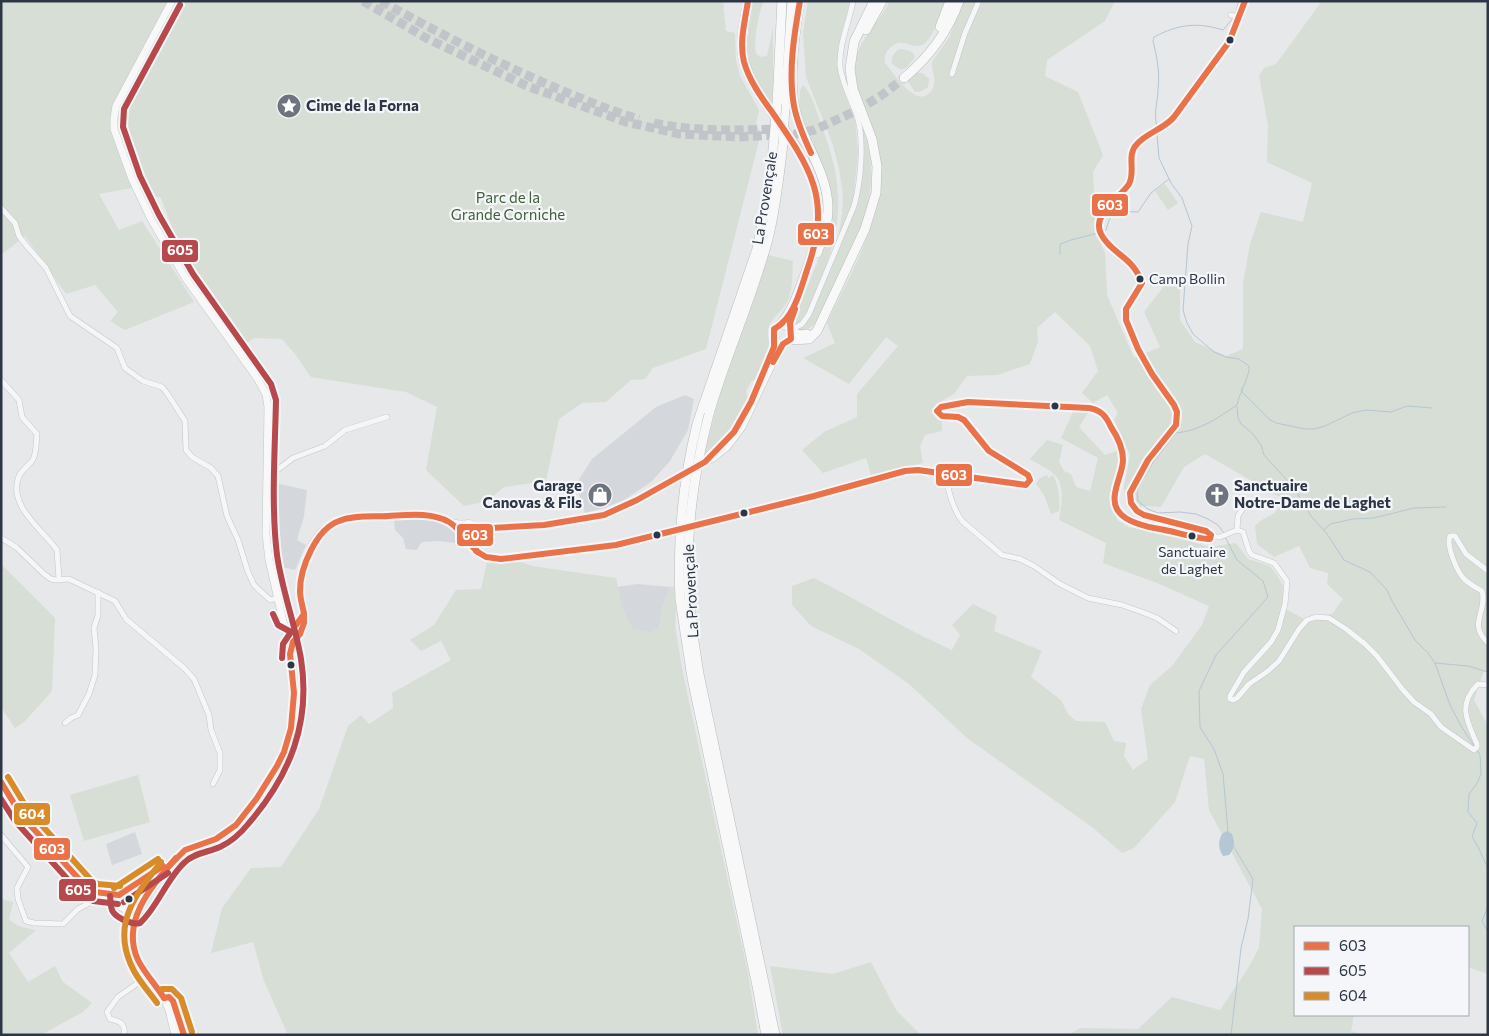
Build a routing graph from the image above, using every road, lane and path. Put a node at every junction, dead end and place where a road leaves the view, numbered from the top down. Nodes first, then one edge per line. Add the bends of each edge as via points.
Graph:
1 (172, 1) edge
2 (748, 1) edge
3 (782, 1) edge
4 (792, 1) edge
5 (800, 1) edge
6 (853, 1) edge
7 (874, 1) edge
8 (882, 1) edge
9 (950, 1) edge
10 (955, 1) edge
11 (959, 1) edge
12 (979, 1) edge
13 (1245, 1) edge
14 (946, 25) junction
15 (852, 51) junction
16 (952, 74) dead end
17 (1, 208) edge
18 (788, 333) junction
19 (774, 339) junction
20 (1, 380) edge
21 (387, 417) dead end
22 (705, 462) junction
23 (267, 474) junction
24 (946, 475) junction
25 (1246, 503) dead end
26 (448, 521) junction
27 (464, 524) junction
28 (1236, 531) junction
29 (470, 534) junction
30 (1211, 537) junction
31 (1, 538) edge
32 (1488, 571) edge
33 (59, 580) junction
34 (98, 592) junction
35 (277, 598) junction
36 (685, 599) junction
37 (292, 629) junction
38 (1176, 632) dead end
39 (1488, 643) edge
40 (290, 654) junction
41 (1488, 685) edge
42 (65, 723) dead end
43 (1, 782) edge
44 (213, 784) dead end
45 (1, 835) edge
46 (168, 867) junction
47 (103, 894) junction
48 (117, 895) junction
49 (136, 915) junction
50 (148, 976) junction
51 (162, 995) junction
52 (124, 1035) edge
53 (175, 1035) edge
54 (184, 1035) edge
55 (766, 1035) edge
56 (775, 1035) edge

1 - 23 main road via 116,106 114,129 151,219 186,279 266,394
2 - 18 highway via 742,40 745,65 753,84 810,170 818,206 816,236 790,310
3 - 36 highway, La Provençale, bridge via 769,192 759,243 697,424 687,471 679,568
4 - 36 highway, La Provençale, bridge via 783,144 774,208 768,240 709,414 700,450 691,501
5 - 18 highway via 793,98 801,128 824,184 828,208 822,240
6 - 18 street via 840,54 842,76 859,123 861,145 857,194 810,314
7 - 15 highway via 858,31
8 - 15 highway
9 - 14 highway via 934,39 903,77 928,56
10 - 14 highway
11 - 14 highway
12 - 16 street
13 - 30 main road via 1235,17 1232,37 1168,124 1139,141 1133,149 1130,182 1099,224 1106,240 1139,272 1142,282 1126,309 1126,320 1138,349 1177,412 1176,425 1160,442 1130,493 1131,504 1144,515 1206,531
15 - 18 highway via 851,81 872,139 876,193 865,229 820,326 803,335
17 - 35 street via 46,268 70,316 117,348 124,368 143,381 162,387 167,393 185,422 186,450 218,476 227,516 254,585 269,599
18 - 19 main road via 778,343
18 - 19 main road via 774,329
18 - 22 main road via 742,427 722,452
19 - 22 main road via 772,353 743,418
20 - 33 street via 19,400 22,416 37,434 34,457 20,474 18,494 34,526 58,550
21 - 23 street via 344,430 325,446 293,458 272,474
22 - 29 main road via 637,500 604,514 521,528 491,528
23 - 35 main road via 266,534
24 - 29 main road via 905,471 616,545 528,556 486,557 476,551
24 - 30 main road via 1023,486 1030,480 1026,473 989,451 962,418 940,415 937,411 941,407 968,402 1094,409 1103,414 1122,451 1115,500 1119,513 1142,526 1204,540
24 - 38 street via 957,514 1002,555 1034,566 1088,598 1122,605 1158,618
25 - 28 street via 1238,516
26 - 27 main road
26 - 29 main road
26 - 37 main road via 429,516 394,516 348,519 327,527 311,547 300,590 304,614
27 - 29 main road
27 - 29 main road via 472,524
28 - 30 street via 1220,538
28 - 41 street via 1243,532 1252,555 1274,563 1287,581 1286,604 1276,634 1244,672 1230,699 1237,698 1249,684 1272,668 1299,629 1316,617 1329,618 1346,628 1377,656 1414,702 1431,714 1441,727 1474,750 1477,744 1465,714 1467,697 1478,684
31 - 33 street via 23,553 44,574
32 - 39 street via 1466,554 1455,536 1450,536 1452,556 1462,576 1482,591 1478,628
33 - 34 street via 69,578
34 - 42 street via 93,684 78,715
34 - 44 street via 117,602 126,619 196,682 220,753 220,770
35 - 37 main road via 282,616
36 - 55 highway, La Provençale via 692,678
36 - 56 highway, La Provençale
37 - 40 main road
37 - 40 main road via 295,639
40 - 46 main road via 293,715 288,740 271,777 230,831 185,850
43 - 47 main road via 22,815 54,852 87,888
45 - 47 street via 28,867 17,888 26,921 60,925
46 - 48 main road via 159,867
46 - 49 main road
47 - 48 main road
48 - 49 main road via 114,902
49 - 50 main road via 131,931 132,941 137,958
50 - 51 main road
50 - 52 street via 114,1001 107,1012 110,1019 125,1026
51 - 53 main road
51 - 54 main road via 173,1001

